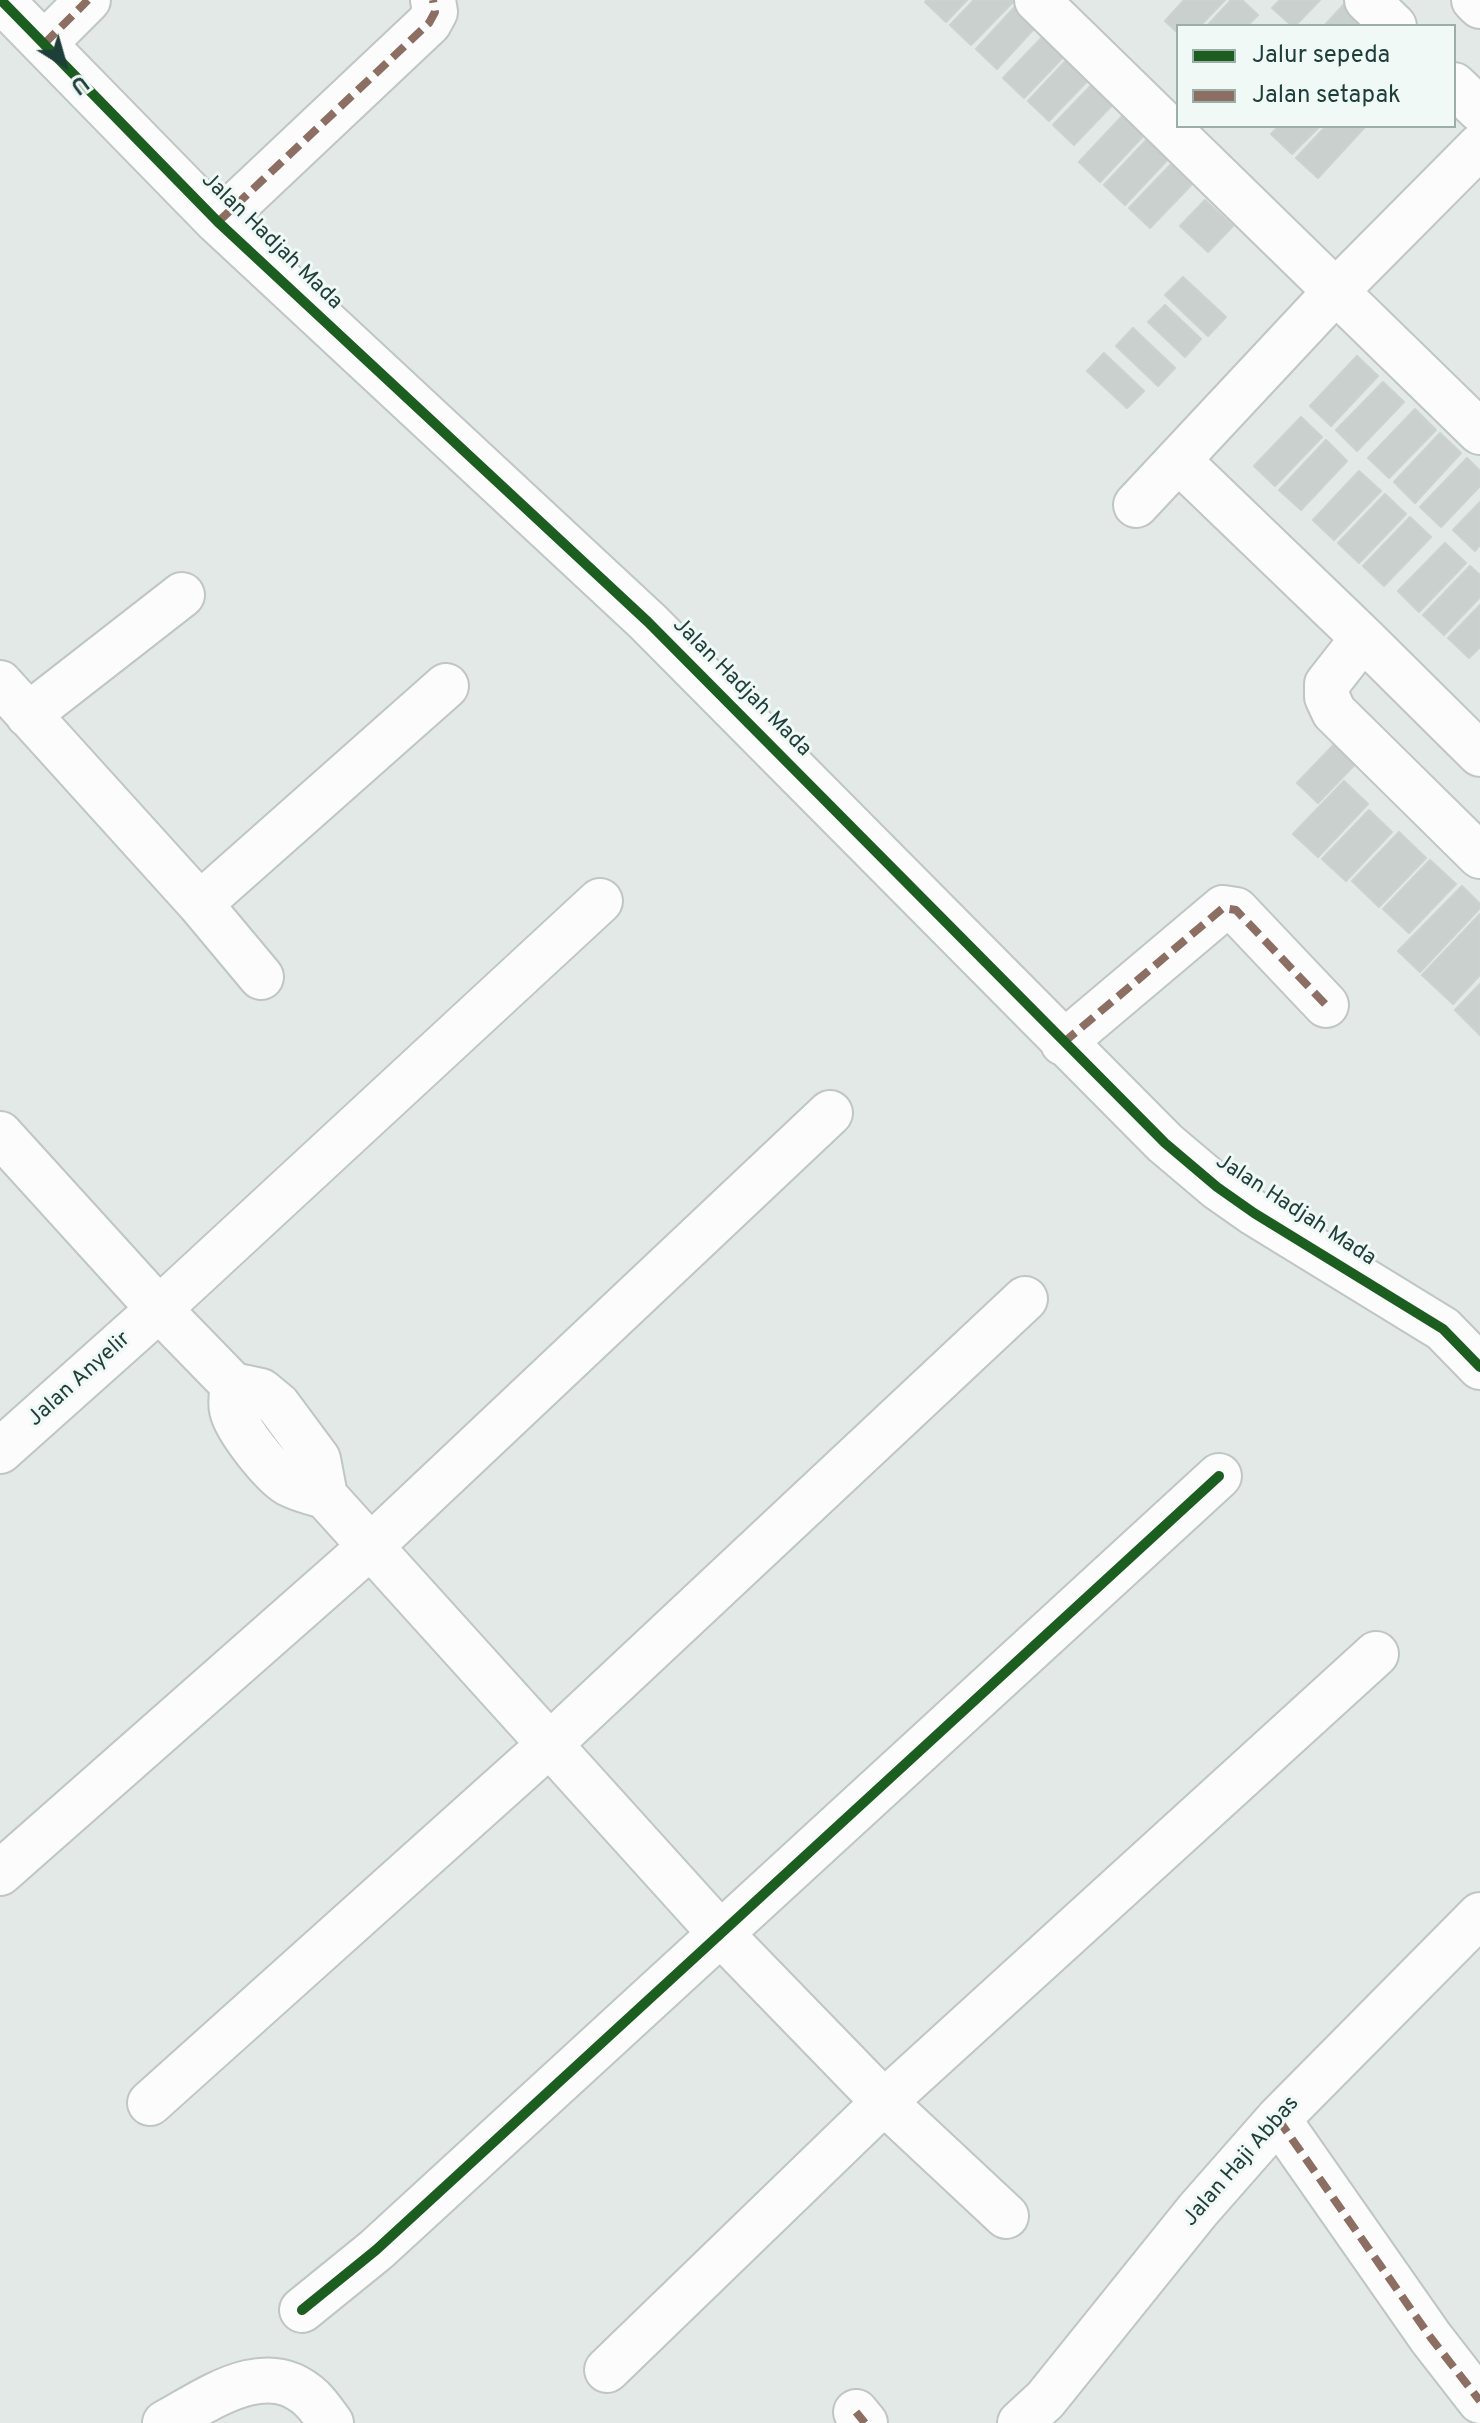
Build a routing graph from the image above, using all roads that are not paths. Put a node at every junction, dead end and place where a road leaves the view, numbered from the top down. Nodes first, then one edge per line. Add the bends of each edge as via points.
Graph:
1 (1, 0) edge
2 (88, 0) edge
3 (433, 0) edge
4 (1037, 0) edge
5 (1367, 0) edge
6 (1474, 0) edge
7 (1480, 6) edge
8 (1392, 24) edge
9 (44, 44) junction
10 (1456, 87) edge
11 (1480, 110) edge
12 (1480, 146) edge
13 (218, 222) junction
14 (1336, 291) junction
15 (1480, 432) edge
16 (1178, 460) junction
17 (1136, 505) dead end
18 (182, 595) dead end
19 (1363, 638) junction
20 (0, 683) edge
21 (446, 686) dead end
22 (28, 715) junction
23 (1480, 754) edge
24 (1480, 856) edge
25 (600, 901) dead end
26 (200, 904) junction
27 (261, 977) dead end
28 (1326, 1005) dead end
29 (1063, 1043) junction
30 (830, 1113) dead end
31 (0, 1134) edge
32 (1025, 1299) dead end
33 (159, 1309) junction
34 (1480, 1367) edge
35 (0, 1451) edge
36 (1219, 1476) dead end
37 (371, 1546) junction
38 (1376, 1654) dead end
39 (549, 1745) junction
40 (0, 1873) edge
41 (1480, 1915) edge
42 (721, 1934) junction
43 (884, 2102) junction
44 (150, 2103) dead end
45 (1278, 2119) junction
46 (1006, 2216) dead end
47 (302, 2310) dead end
48 (607, 2370) dead end
49 (1480, 2401) edge
50 (165, 2423) edge
51 (331, 2423) edge
52 (1020, 2423) edge

1 - 9 street, Jalan Hadjah Mada
2 - 9 street
3 - 13 street via 435,12 429,23
4 - 14 street
5 - 8 street
6 - 7 street
9 - 13 street, Jalan Hadjah Mada
10 - 11 street
12 - 14 street
13 - 29 street, Jalan Hadjah Mada via 648,622
14 - 15 street
14 - 16 street
16 - 17 street
16 - 19 street
18 - 22 street
19 - 23 street
19 - 24 street via 1327,684 1334,712
20 - 22 street
21 - 26 street
22 - 26 street
25 - 33 street, Jalan Anyelir
26 - 27 street
28 - 29 street via 1236,910 1223,908
29 - 34 street, Jalan Hadjah Mada via 1217,1187 1443,1329
30 - 37 street
31 - 33 street
32 - 39 street
33 - 35 street, Jalan Anyelir
33 - 37 street via 233,1385 232,1412 248,1440 289,1484 325,1496
36 - 42 street
37 - 39 street
37 - 40 street
38 - 43 street
39 - 42 street
39 - 44 street
41 - 45 street, Jalan Haji Abbas
42 - 43 street
42 - 47 street via 376,2250
43 - 46 street
43 - 48 street
45 - 49 street
45 - 52 street, Jalan Haji Abbas via 1045,2400
50 - 51 street via 240,2383 267,2379 310,2397

